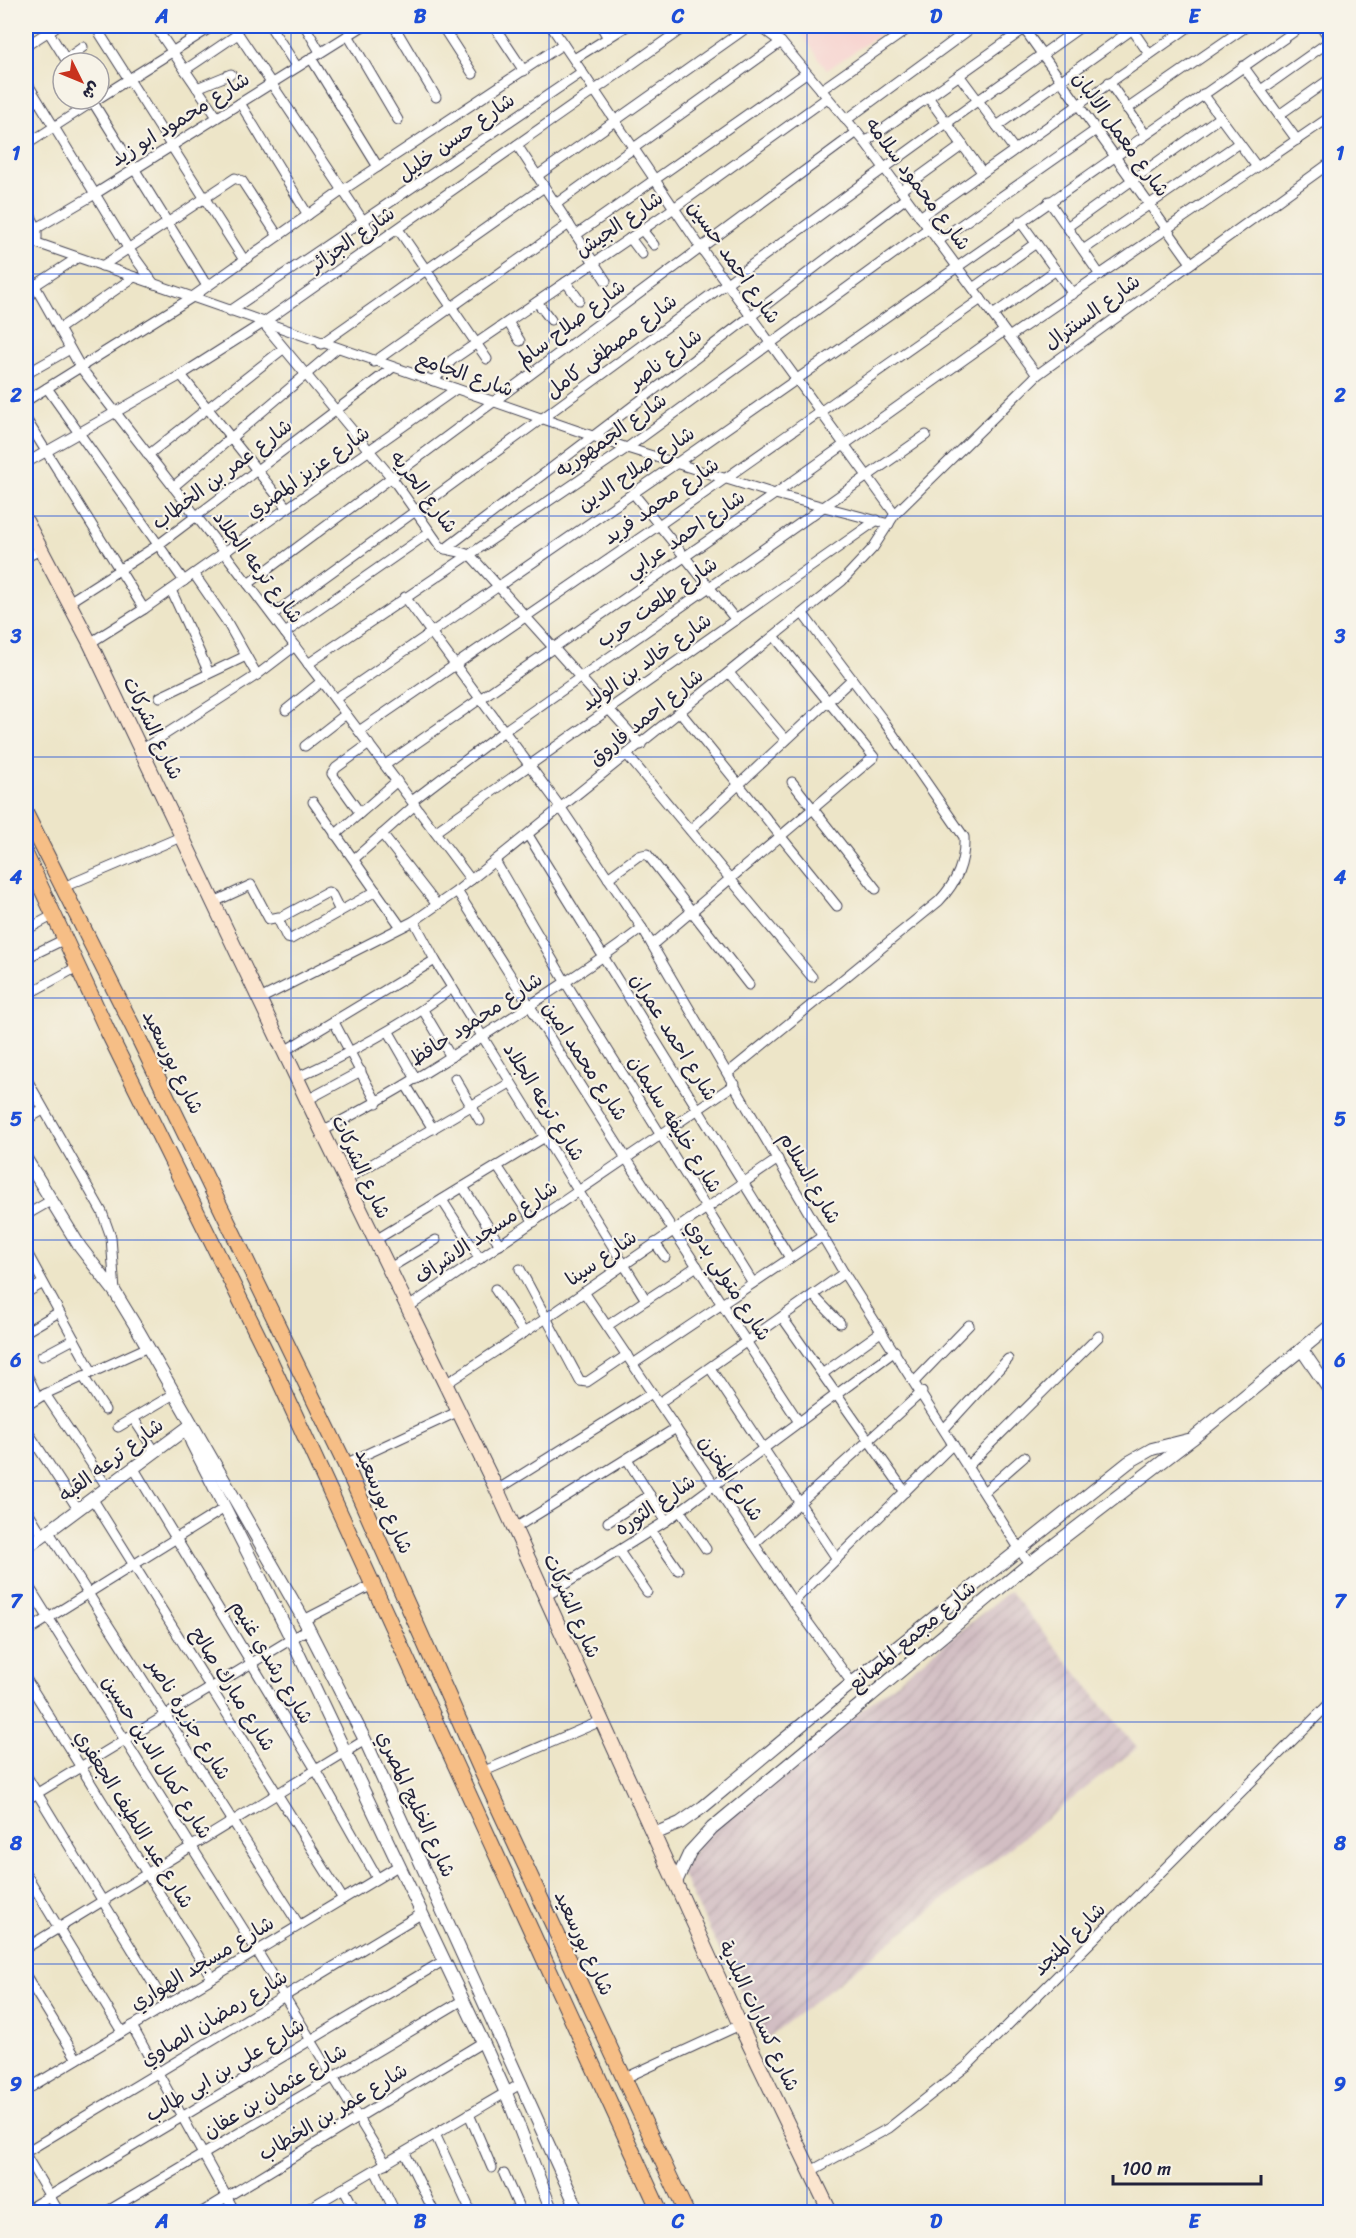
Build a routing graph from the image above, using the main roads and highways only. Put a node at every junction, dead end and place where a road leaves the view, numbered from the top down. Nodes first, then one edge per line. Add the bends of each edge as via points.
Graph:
1 (26, 521) edge
2 (26, 814) edge
3 (26, 856) edge
4 (126, 1014) junction
5 (107, 1030) junction
6 (140, 1041) junction
7 (121, 1058) junction
8 (654, 1834) joint
9 (673, 2183) junction
10 (652, 2198) junction
11 (660, 2212) edge
12 (686, 2212) edge
13 (830, 2212) edge

1 - 8 main road, شارع الشركات via 90,643 497,1490
2 - 4 main road, شارع بورسعيد
3 - 5 main road
4 - 5 main road via 117,1026
4 - 6 main road, شارع بورسعيد
5 - 7 main road
6 - 7 main road via 126,1049
6 - 9 main road, شارع بورسعيد via 345,1464 482,1773
7 - 10 main road via 269,1358
8 - 13 main road, شارع كسارات البلدية
9 - 10 main road via 665,2194
9 - 12 main road, شارع بورسعيد
10 - 11 main road

